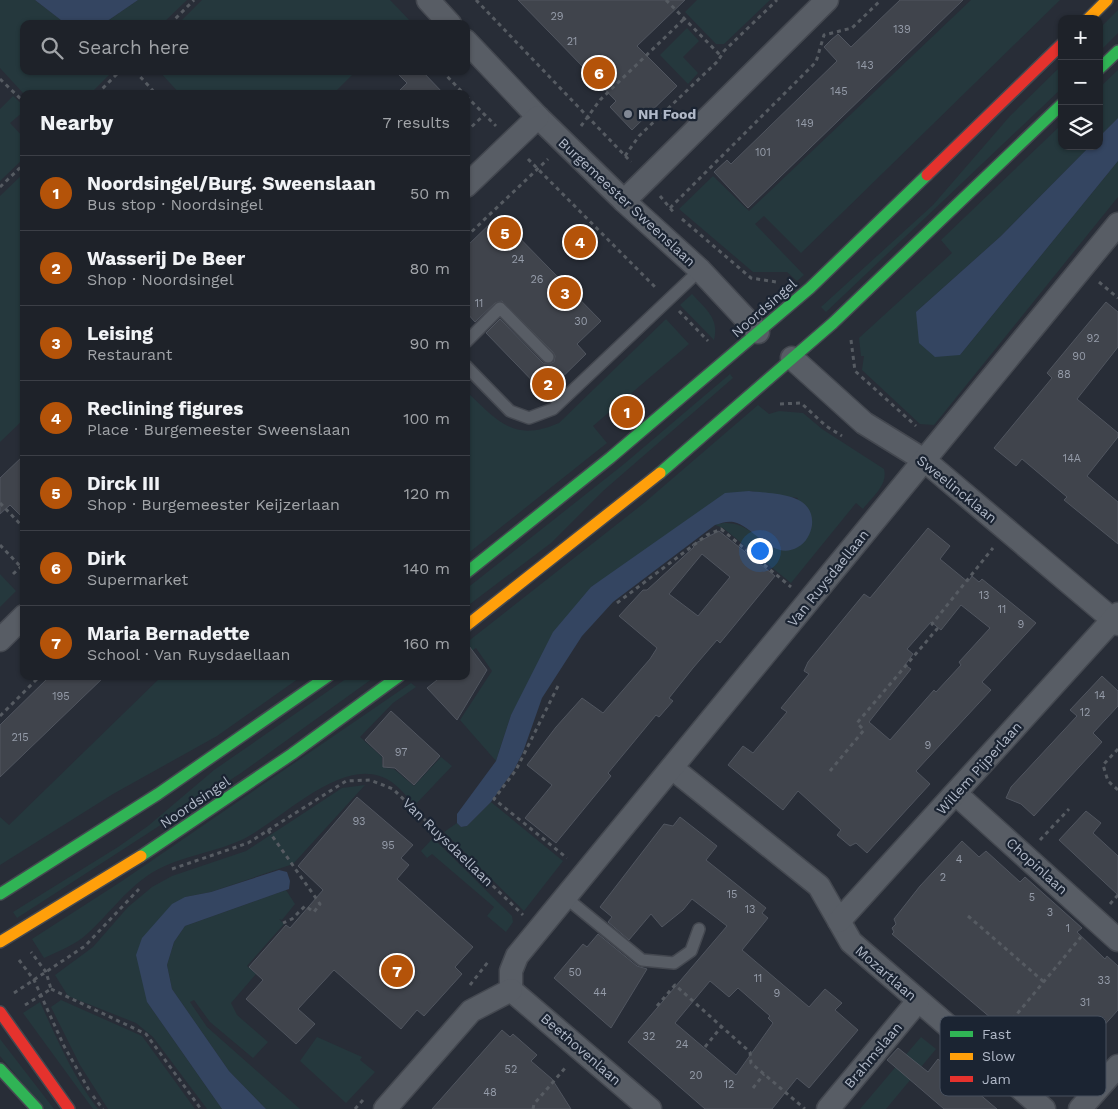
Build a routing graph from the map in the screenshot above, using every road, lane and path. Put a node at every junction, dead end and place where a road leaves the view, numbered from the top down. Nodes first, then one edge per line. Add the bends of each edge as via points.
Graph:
1 (194, 0) edge
2 (428, 0) edge
3 (476, 0) edge
4 (666, 0) edge
5 (777, 0) edge
6 (827, 0) edge
7 (881, 0) edge
8 (1107, 0) edge
9 (1092, 15) edge
10 (174, 20) edge
11 (446, 20) edge
12 (470, 45) edge
13 (1058, 48) edge
14 (1118, 51) edge
15 (721, 56) junction
16 (1103, 65) edge
17 (116, 75) edge
18 (139, 75) edge
19 (446, 75) edge
20 (0, 79) edge
21 (101, 90) edge
22 (153, 90) edge
23 (460, 90) edge
24 (20, 98) edge
25 (1061, 105) edge
26 (484, 114) dead end
27 (538, 117) junction
28 (470, 128) edge
29 (625, 156) junction
30 (20, 168) edge
31 (646, 179) junction
32 (470, 182) edge
33 (0, 188) edge
34 (624, 202) junction
35 (670, 208) junction
36 (1118, 224) edge
37 (700, 270) junction
38 (802, 295) junction
39 (833, 323) junction
40 (762, 334) junction
41 (470, 338) edge
42 (789, 356) junction
43 (548, 357) dead end
44 (470, 370) edge
45 (924, 460) junction
46 (0, 503) edge
47 (20, 524) edge
48 (1007, 530) junction
49 (0, 545) edge
50 (20, 564) edge
51 (20, 568) edge
52 (470, 570) edge
53 (13, 574) dead end
54 (809, 601) junction
55 (617, 603) dead end
56 (1116, 619) edge
57 (20, 620) edge
58 (470, 623) edge
59 (0, 640) edge
60 (36, 680) edge
61 (322, 680) edge
62 (394, 680) edge
63 (558, 686) dead end
64 (0, 716) edge
65 (1118, 749) edge
66 (672, 768) junction
67 (830, 771) dead end
68 (1118, 790) edge
69 (956, 794) junction
70 (1068, 809) dead end
71 (268, 830) junction
72 (1026, 856) junction
73 (564, 867) dead end
74 (168, 871) dead end
75 (141, 887) dead end
76 (0, 894) edge
77 (565, 897) junction
78 (530, 910) dead end
79 (968, 916) dead end
80 (1096, 919) junction
81 (839, 920) junction
82 (283, 923) dead end
83 (699, 929) dead end
84 (16, 932) junction
85 (1118, 940) edge
86 (2, 941) edge
87 (489, 961) dead end
88 (46, 972) junction
89 (34, 980) junction
90 (1044, 982) junction
91 (52, 989) junction
92 (511, 990) junction
93 (465, 991) dead end
94 (42, 996) junction
95 (918, 1001) junction
96 (657, 1006) dead end
97 (2, 1015) edge
98 (1015, 1016) edge
99 (940, 1020) edge
100 (722, 1026) junction
101 (705, 1047) dead end
102 (582, 1049) junction
103 (1118, 1066) edge
104 (0, 1069) edge
105 (764, 1074) junction
106 (1106, 1080) edge
107 (753, 1088) dead end
108 (368, 1094) dead end
109 (1029, 1096) edge
110 (1091, 1096) edge
111 (37, 1109) edge
112 (69, 1109) edge
113 (103, 1109) edge
114 (201, 1109) edge
115 (355, 1109) edge
116 (385, 1109) edge
117 (533, 1109) edge
118 (650, 1109) edge
119 (805, 1109) edge
120 (828, 1109) edge
121 (1044, 1109) edge
122 (1080, 1109) edge

1 - 10 path
2 - 11 street
3 - 29 path
4 - 15 path
5 - 15 path
6 - 31 street
7 - 35 path via 852,28 824,35 816,62
8 - 9 main road
12 - 27 street, Burgemeester Sweenslaan
13 - 38 main road, Noordsingel
14 - 16 main road
15 - 29 path via 639,136
17 - 21 path
18 - 22 path
19 - 23 path
20 - 24 path
25 - 39 main road
26 - 28 path
27 - 32 street
27 - 34 street, Burgemeester Sweenslaan
29 - 31 path
30 - 33 path
31 - 34 street
31 - 35 path
34 - 37 street, Burgemeester Sweenslaan
35 - 38 path via 751,278 791,285
36 - 45 street, Van Ruysdaellaan
37 - 40 street, Burgemeester Sweenslaan
37 - 44 lane via 553,409 529,418 510,411
38 - 40 main road, Noordsingel
39 - 42 main road
39 - 45 path via 852,340 855,372 916,426
40 - 52 main road, Noordsingel
41 - 43 lane via 500,308
42 - 45 street, Sweelincklaan via 864,423
42 - 58 main road via 643,488
45 - 48 street, Sweelincklaan
45 - 54 street, Van Ruysdaellaan
46 - 47 path
48 - 56 street, Sweelincklaan
48 - 67 path via 932,624 937,629 857,723 864,730
49 - 50 path
51 - 53 path
54 - 55 path via 721,528 707,535
54 - 66 street, Van Ruysdaellaan
56 - 69 street, Willem Pijperlaan
57 - 59 street
60 - 64 path
61 - 76 main road, Noordsingel via 158,794
62 - 84 main road, Noordsingel via 157,846
63 - 73 path via 516,770 494,799 570,860
65 - 68 path via 1103,765 1108,781
66 - 77 street, Van Ruysdaellaan
66 - 81 street, Mozartlaan via 819,886
69 - 72 street, Chopinlaan
69 - 81 street, Willem Pijperlaan
70 - 72 path
71 - 74 path via 248,843
71 - 78 path, Van Ruysdaellaan via 346,781 370,780 393,789 524,917
71 - 82 path via 320,904 314,912 305,906
72 - 80 street, Chopinlaan
75 - 88 path via 85,946
77 - 83 lane via 642,960 674,963 691,951
77 - 92 street, Van Ruysdaellaan via 517,956 511,971
79 - 90 path
80 - 85 street, Chopinlaan
80 - 90 path
81 - 95 street, Mozartlaan via 851,942
84 - 86 main road, Noordsingel
84 - 88 path
86 - 89 path
87 - 93 path
88 - 89 path
88 - 91 path
89 - 94 path
90 - 98 path
91 - 94 path
91 - 114 path via 146,1034
92 - 102 street, Beethovenlaan
92 - 116 street via 471,1011
94 - 97 path
94 - 113 path via 64,1046
95 - 99 street, Mozartlaan
95 - 120 street, Brahmslaan
96 - 100 path via 675,985
97 - 112 main road
100 - 101 path
100 - 105 path via 750,1052 751,1063
102 - 117 path
102 - 118 street, Beethovenlaan
103 - 106 street
104 - 111 main road
105 - 107 path
105 - 119 path
108 - 115 path
109 - 121 street, Mozartlaan
110 - 122 street

